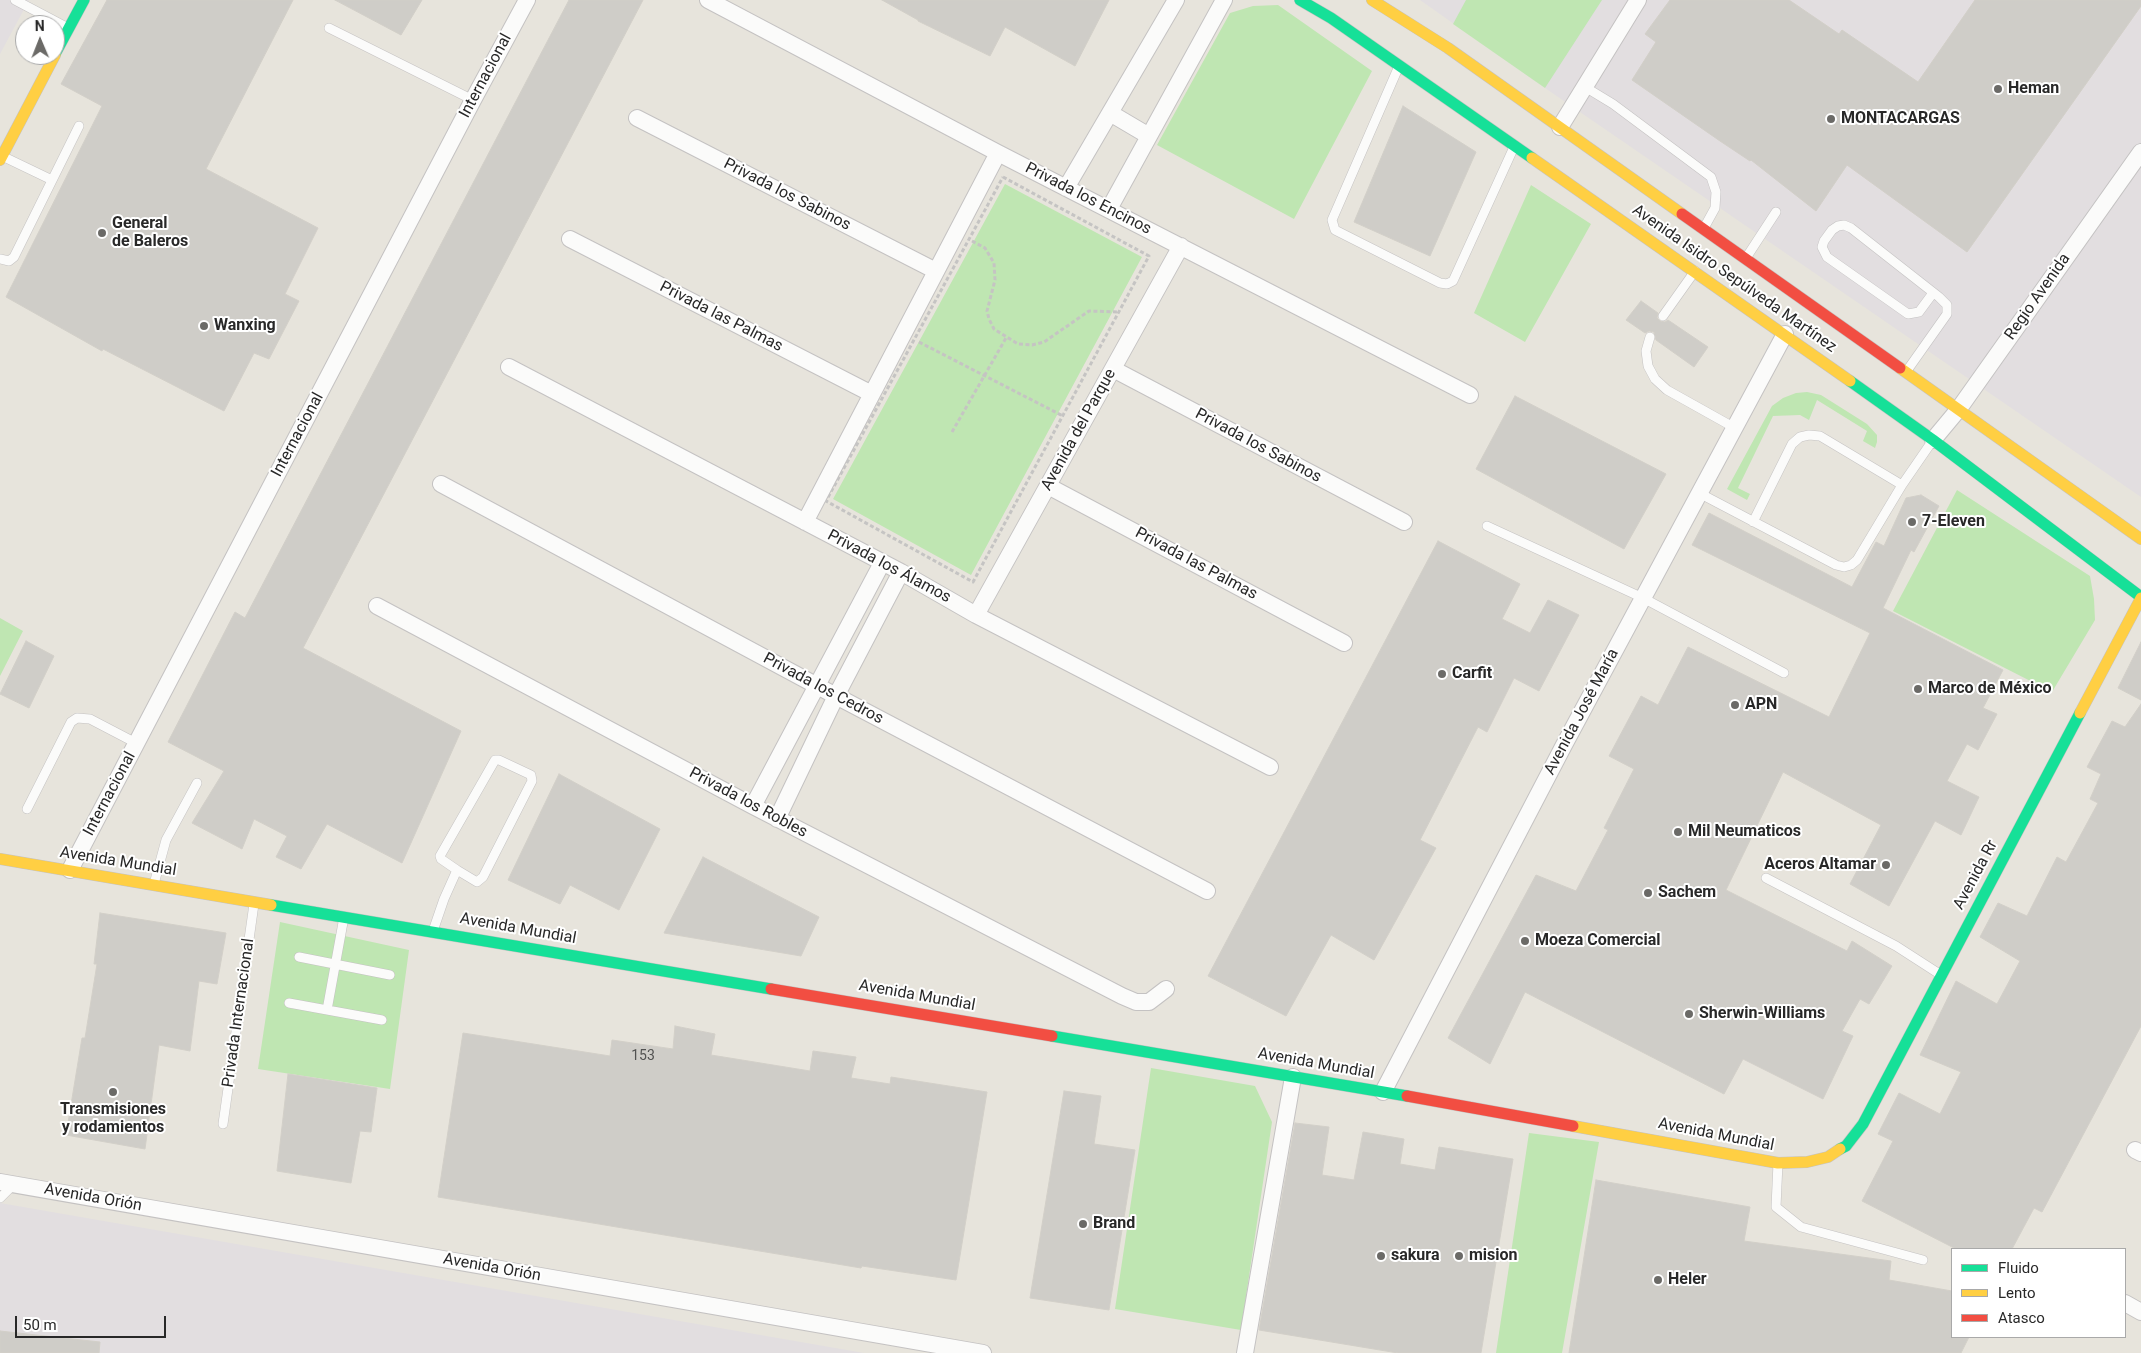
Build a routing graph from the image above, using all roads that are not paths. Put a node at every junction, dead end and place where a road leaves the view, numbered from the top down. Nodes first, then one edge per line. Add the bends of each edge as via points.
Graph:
1 (15, 0) edge
2 (84, 0) edge
3 (708, 0) edge
4 (1176, 0) edge
5 (1224, 0) edge
6 (1300, 0) edge
7 (1372, 0) edge
8 (1638, 0) edge
9 (522, 2) edge
10 (329, 28) dead end
11 (68, 29) junction
12 (65, 35) edge
13 (50, 65) edge
14 (1399, 66) junction
15 (1585, 87) junction
16 (473, 100) junction
17 (1110, 112) junction
18 (637, 118) dead end
19 (79, 126) dead end
20 (1560, 127) junction
21 (1150, 136) junction
22 (1514, 146) junction
23 (2141, 152) edge
24 (998, 153) junction
25 (1, 158) edge
26 (52, 180) junction
27 (1066, 188) junction
28 (1110, 209) junction
29 (1776, 212) dead end
30 (1703, 229) junction
31 (570, 239) dead end
32 (1181, 246) junction
33 (0, 259) edge
34 (1746, 259) junction
35 (1695, 270) junction
36 (936, 271) junction
37 (1934, 293) junction
38 (1663, 316) dead end
39 (1785, 334) junction
40 (1650, 337) dead end
41 (509, 366) dead end
42 (1113, 369) junction
43 (1906, 373) junction
44 (872, 394) junction
45 (1470, 395) dead end
46 (1958, 410) junction
47 (1735, 428) junction
48 (1933, 440) junction
49 (441, 484) dead end
50 (1902, 484) junction
51 (1048, 486) junction
52 (1699, 493) junction
53 (805, 522) junction
54 (1404, 522) dead end
55 (1753, 522) junction
56 (1487, 526) dead end
57 (2141, 540) edge
58 (882, 563) junction
59 (901, 572) junction
60 (1643, 598) junction
61 (2141, 598) edge
62 (377, 606) dead end
63 (976, 614) junction
64 (1344, 643) dead end
65 (1784, 673) dead end
66 (818, 686) junction
67 (836, 696) junction
68 (136, 743) junction
69 (1270, 768) dead end
70 (197, 783) dead end
71 (753, 806) junction
72 (27, 809) dead end
73 (777, 819) junction
74 (0, 859) edge
75 (70, 870) junction
76 (457, 870) junction
77 (1766, 878) dead end
78 (154, 884) junction
79 (1207, 891) dead end
80 (255, 901) junction
81 (344, 916) junction
82 (433, 931) junction
83 (299, 957) dead end
84 (335, 964) junction
85 (390, 975) dead end
86 (1941, 975) junction
87 (1166, 989) dead end
88 (289, 1003) dead end
89 (327, 1010) junction
90 (382, 1020) dead end
91 (1293, 1076) junction
92 (1383, 1092) junction
93 (223, 1124) dead end
94 (1828, 1157) joint
95 (1778, 1163) junction
96 (7, 1184) edge
97 (0, 1198) edge
98 (1923, 1260) dead end
99 (2126, 1304) edge
100 (2141, 1312) edge
101 (983, 1353) edge
102 (1246, 1353) edge

1 - 11 lane
2 - 11 street
3 - 24 street, Privada los Encinos
4 - 17 street
5 - 21 street
6 - 14 street, Avenida Isidro Sepúlveda Martínez
7 - 20 street, Avenida Isidro Sepúlveda Martínez via 1448,48
8 - 15 street
9 - 16 street, Internacional
10 - 16 lane
11 - 12 street
13 - 25 street
14 - 22 street, Avenida Isidro Sepúlveda Martínez
14 - 22 lane via 1332,220 1335,230 1447,284 1452,281
15 - 20 street
15 - 30 lane via 1711,177 1716,192 1714,208
16 - 68 street, Internacional
17 - 21 street
17 - 27 street
18 - 36 street, Privada los Sabinos
19 - 26 lane
20 - 30 street, Avenida Isidro Sepúlveda Martínez
21 - 28 street
22 - 35 street, Avenida Isidro Sepúlveda Martínez
23 - 46 street, Regio Avenida
24 - 27 street, Privada los Encinos
24 - 36 street
25 - 26 lane
26 - 33 lane via 14,257 9,261
27 - 28 street, Privada los Encinos
28 - 32 street, Privada los Encinos
29 - 34 lane
30 - 34 street, Avenida Isidro Sepúlveda Martínez
31 - 44 street, Privada las Palmas
32 - 42 street, Avenida del Parque
32 - 45 street, Privada los Encinos
34 - 43 street, Avenida Isidro Sepúlveda Martínez
35 - 38 lane
35 - 39 street, Avenida Isidro Sepúlveda Martínez
36 - 44 street
37 - 37 lane via 1851,228 1838,226 1824,241 1822,247 1827,258 1908,314 1919,312
37 - 43 lane via 1947,305 1947,314
39 - 47 street, Avenida José María
39 - 48 street, Avenida Isidro Sepúlveda Martínez
40 - 47 lane via 1646,351 1648,366 1655,379 1667,390
41 - 53 street, Privada los Álamos
42 - 51 street, Avenida del Parque
42 - 54 street, Privada los Sabinos
43 - 46 street, Avenida Isidro Sepúlveda Martínez
44 - 53 street
46 - 48 street, Regio Avenida
46 - 57 street, Avenida Isidro Sepúlveda Martínez
47 - 52 street, Avenida José María
48 - 50 lane
48 - 61 street, Avenida Isidro Sepúlveda Martínez
49 - 66 street, Privada los Cedros
50 - 55 lane via 1864,548 1851,565 1844,567
50 - 55 lane via 1820,436 1800,437 1792,444
51 - 63 street, Avenida del Parque
51 - 64 street, Privada las Palmas
52 - 55 lane
52 - 60 street, Avenida José María
53 - 58 street, Privada los Álamos
56 - 60 lane
58 - 59 street, Privada los Álamos
58 - 66 street
59 - 63 street, Privada los Álamos
59 - 67 street
60 - 65 lane
60 - 92 street, Avenida José María
61 - 86 street, Avenida Rr
62 - 71 street, Privada los Robles
63 - 69 street, Privada los Álamos
66 - 67 street, Privada los Cedros
66 - 71 street
67 - 73 street
67 - 79 street, Privada los Cedros
68 - 72 lane via 90,719 76,718 70,722
68 - 75 street, Internacional
70 - 78 lane via 166,840
71 - 73 street, Privada los Robles
73 - 87 street, Privada los Robles via 1122,996 1136,1002 1149,1002
74 - 75 street, Avenida Mundial
75 - 78 street, Avenida Mundial
76 - 76 lane via 440,856 495,760 531,775 532,781 481,880 473,880
76 - 82 lane
77 - 86 lane via 1896,946
78 - 80 street, Avenida Mundial
80 - 81 street, Avenida Mundial
80 - 93 lane, Privada Internacional
81 - 82 street, Avenida Mundial
81 - 84 lane
82 - 91 street, Avenida Mundial
83 - 84 lane
84 - 85 lane
84 - 89 lane
86 - 94 street, Avenida Rr via 1863,1124 1846,1146
88 - 89 lane
89 - 90 lane
91 - 92 street, Avenida Mundial
91 - 102 street
92 - 95 street, Avenida Mundial
94 - 95 street, Avenida Mundial
95 - 98 lane via 1776,1207 1801,1227
96 - 97 lane
96 - 101 street, Avenida Orión
99 - 100 street

